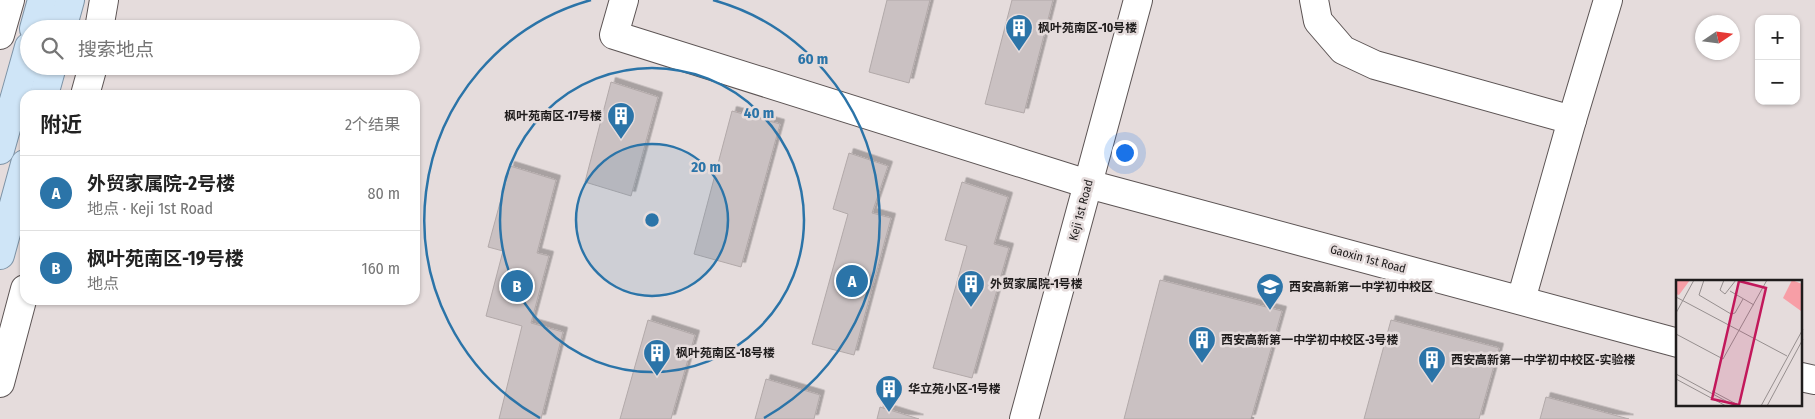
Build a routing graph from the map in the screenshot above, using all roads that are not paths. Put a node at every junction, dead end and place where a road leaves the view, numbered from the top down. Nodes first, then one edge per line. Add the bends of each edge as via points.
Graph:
1 (10, 0) edge
2 (42, 0) edge
3 (70, 0) edge
4 (104, 0) edge
5 (624, 0) edge
6 (1138, 0) edge
7 (1314, 0) edge
8 (1608, 0) edge
9 (36, 20) edge
10 (64, 20) edge
11 (101, 20) edge
12 (0, 35) edge
13 (21, 75) edge
14 (50, 75) edge
15 (91, 75) edge
16 (45, 90) edge
17 (86, 90) edge
18 (1572, 120) junction
19 (0, 150) edge
20 (20, 182) edge
21 (1088, 184) junction
22 (0, 255) edge
23 (1520, 300) junction
24 (21, 305) edge
25 (1676, 342) edge
26 (1802, 377) edge
27 (1815, 380) edge
28 (0, 383) edge
29 (1024, 419) edge

1 - 12 street
2 - 9 main road
3 - 10 main road
4 - 11 street
5 - 21 street, Gaoxin 1st Road via 614,35
6 - 21 street, Keji 1st Road
7 - 18 street via 1318,21 1343,50 1375,65
8 - 18 street
13 - 19 main road
14 - 16 main road
15 - 17 street
18 - 23 street
20 - 22 main road
21 - 23 street, Gaoxin 1st Road
21 - 29 street, Keji 1st Road
23 - 25 street, Gaoxin 1st Road
24 - 28 street
26 - 27 street

